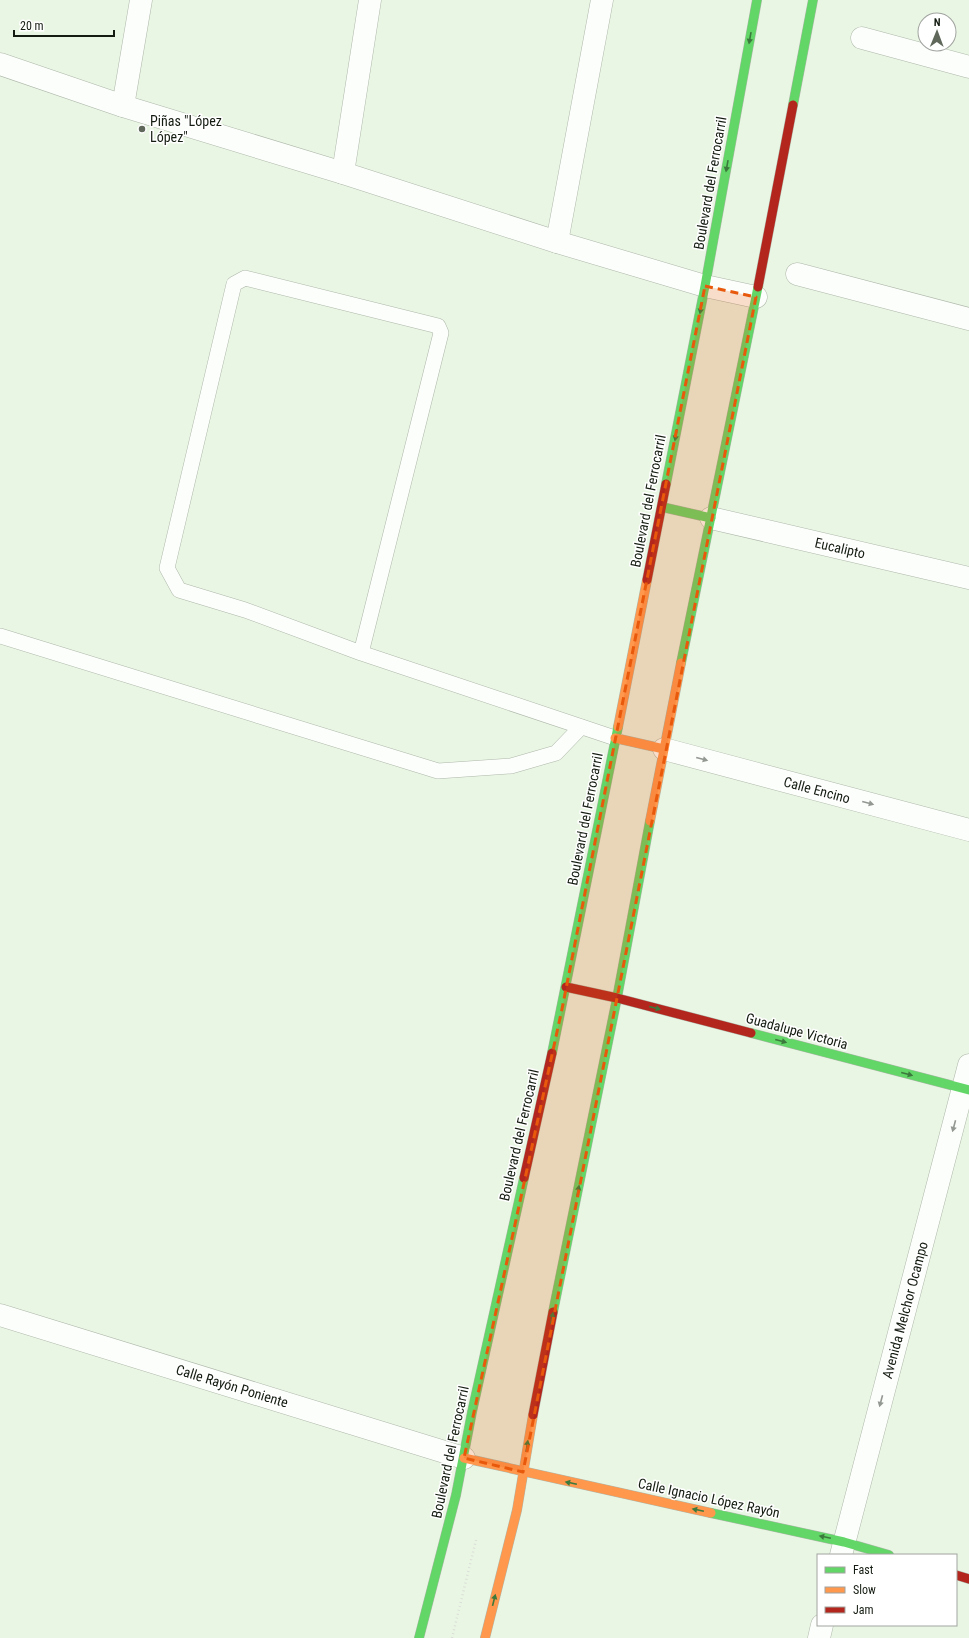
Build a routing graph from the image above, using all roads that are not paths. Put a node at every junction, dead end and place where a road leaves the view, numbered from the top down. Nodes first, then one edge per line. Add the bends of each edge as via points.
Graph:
1 (141, 0) edge
2 (370, 0) edge
3 (602, 0) edge
4 (757, 0) edge
5 (813, 0) edge
6 (862, 38) dead end
7 (0, 64) edge
8 (969, 67) edge
9 (123, 106) junction
10 (343, 173) junction
11 (557, 242) junction
12 (797, 274) dead end
13 (705, 286) junction
14 (756, 297) junction
15 (969, 319) edge
16 (662, 507) junction
17 (711, 518) junction
18 (969, 578) edge
19 (0, 636) edge
20 (361, 653) junction
21 (581, 727) junction
22 (615, 738) junction
23 (664, 749) junction
24 (969, 830) edge
25 (566, 987) junction
26 (617, 998) junction
27 (969, 1065) edge
28 (966, 1089) edge
29 (0, 1314) edge
30 (464, 1458) junction
31 (523, 1472) junction
32 (843, 1548) edge
33 (882, 1554) edge
34 (957, 1575) edge
35 (969, 1579) edge
36 (822, 1626) edge
37 (419, 1638) edge
38 (484, 1638) edge
39 (819, 1638) edge

1 - 9 street
2 - 10 street
3 - 11 street
4 -> 13 street, Boulevard del Ferrocarril
5 - 14 street
6 - 8 street
7 - 9 street
9 - 10 street
10 - 11 street
11 - 13 street
12 - 15 street
13 - 14 street
13 -> 16 street, Boulevard del Ferrocarril
14 - 17 street
16 - 17 street
16 - 22 street, Boulevard del Ferrocarril
17 - 18 street, Eucalipto
17 - 23 street
19 - 21 lane via 438,771 511,766 556,753
20 - 20 lane via 245,610 179,590 167,568 234,284 245,278 438,326 441,333
20 - 21 lane
21 - 22 lane
22 - 23 street
22 - 25 street, Boulevard del Ferrocarril
23 -> 24 street, Calle Encino
23 - 26 street
25 - 26 street, Guadalupe Victoria
25 - 30 street, Boulevard del Ferrocarril
26 -> 28 street, Guadalupe Victoria
31 -> 26 street
27 - 28 street, Avenida Melchor Ocampo
28 -> 32 street, Avenida Melchor Ocampo
29 - 30 street, Calle Rayón Poniente
30 - 31 street, Calle Ignacio López Rayón
30 - 37 street, Boulevard del Ferrocarril
32 -> 31 street, Calle Ignacio López Rayón
38 -> 31 street via 518,1510
32 - 33 street, Calle Ignacio López Rayón
34 - 35 street
36 - 39 street

